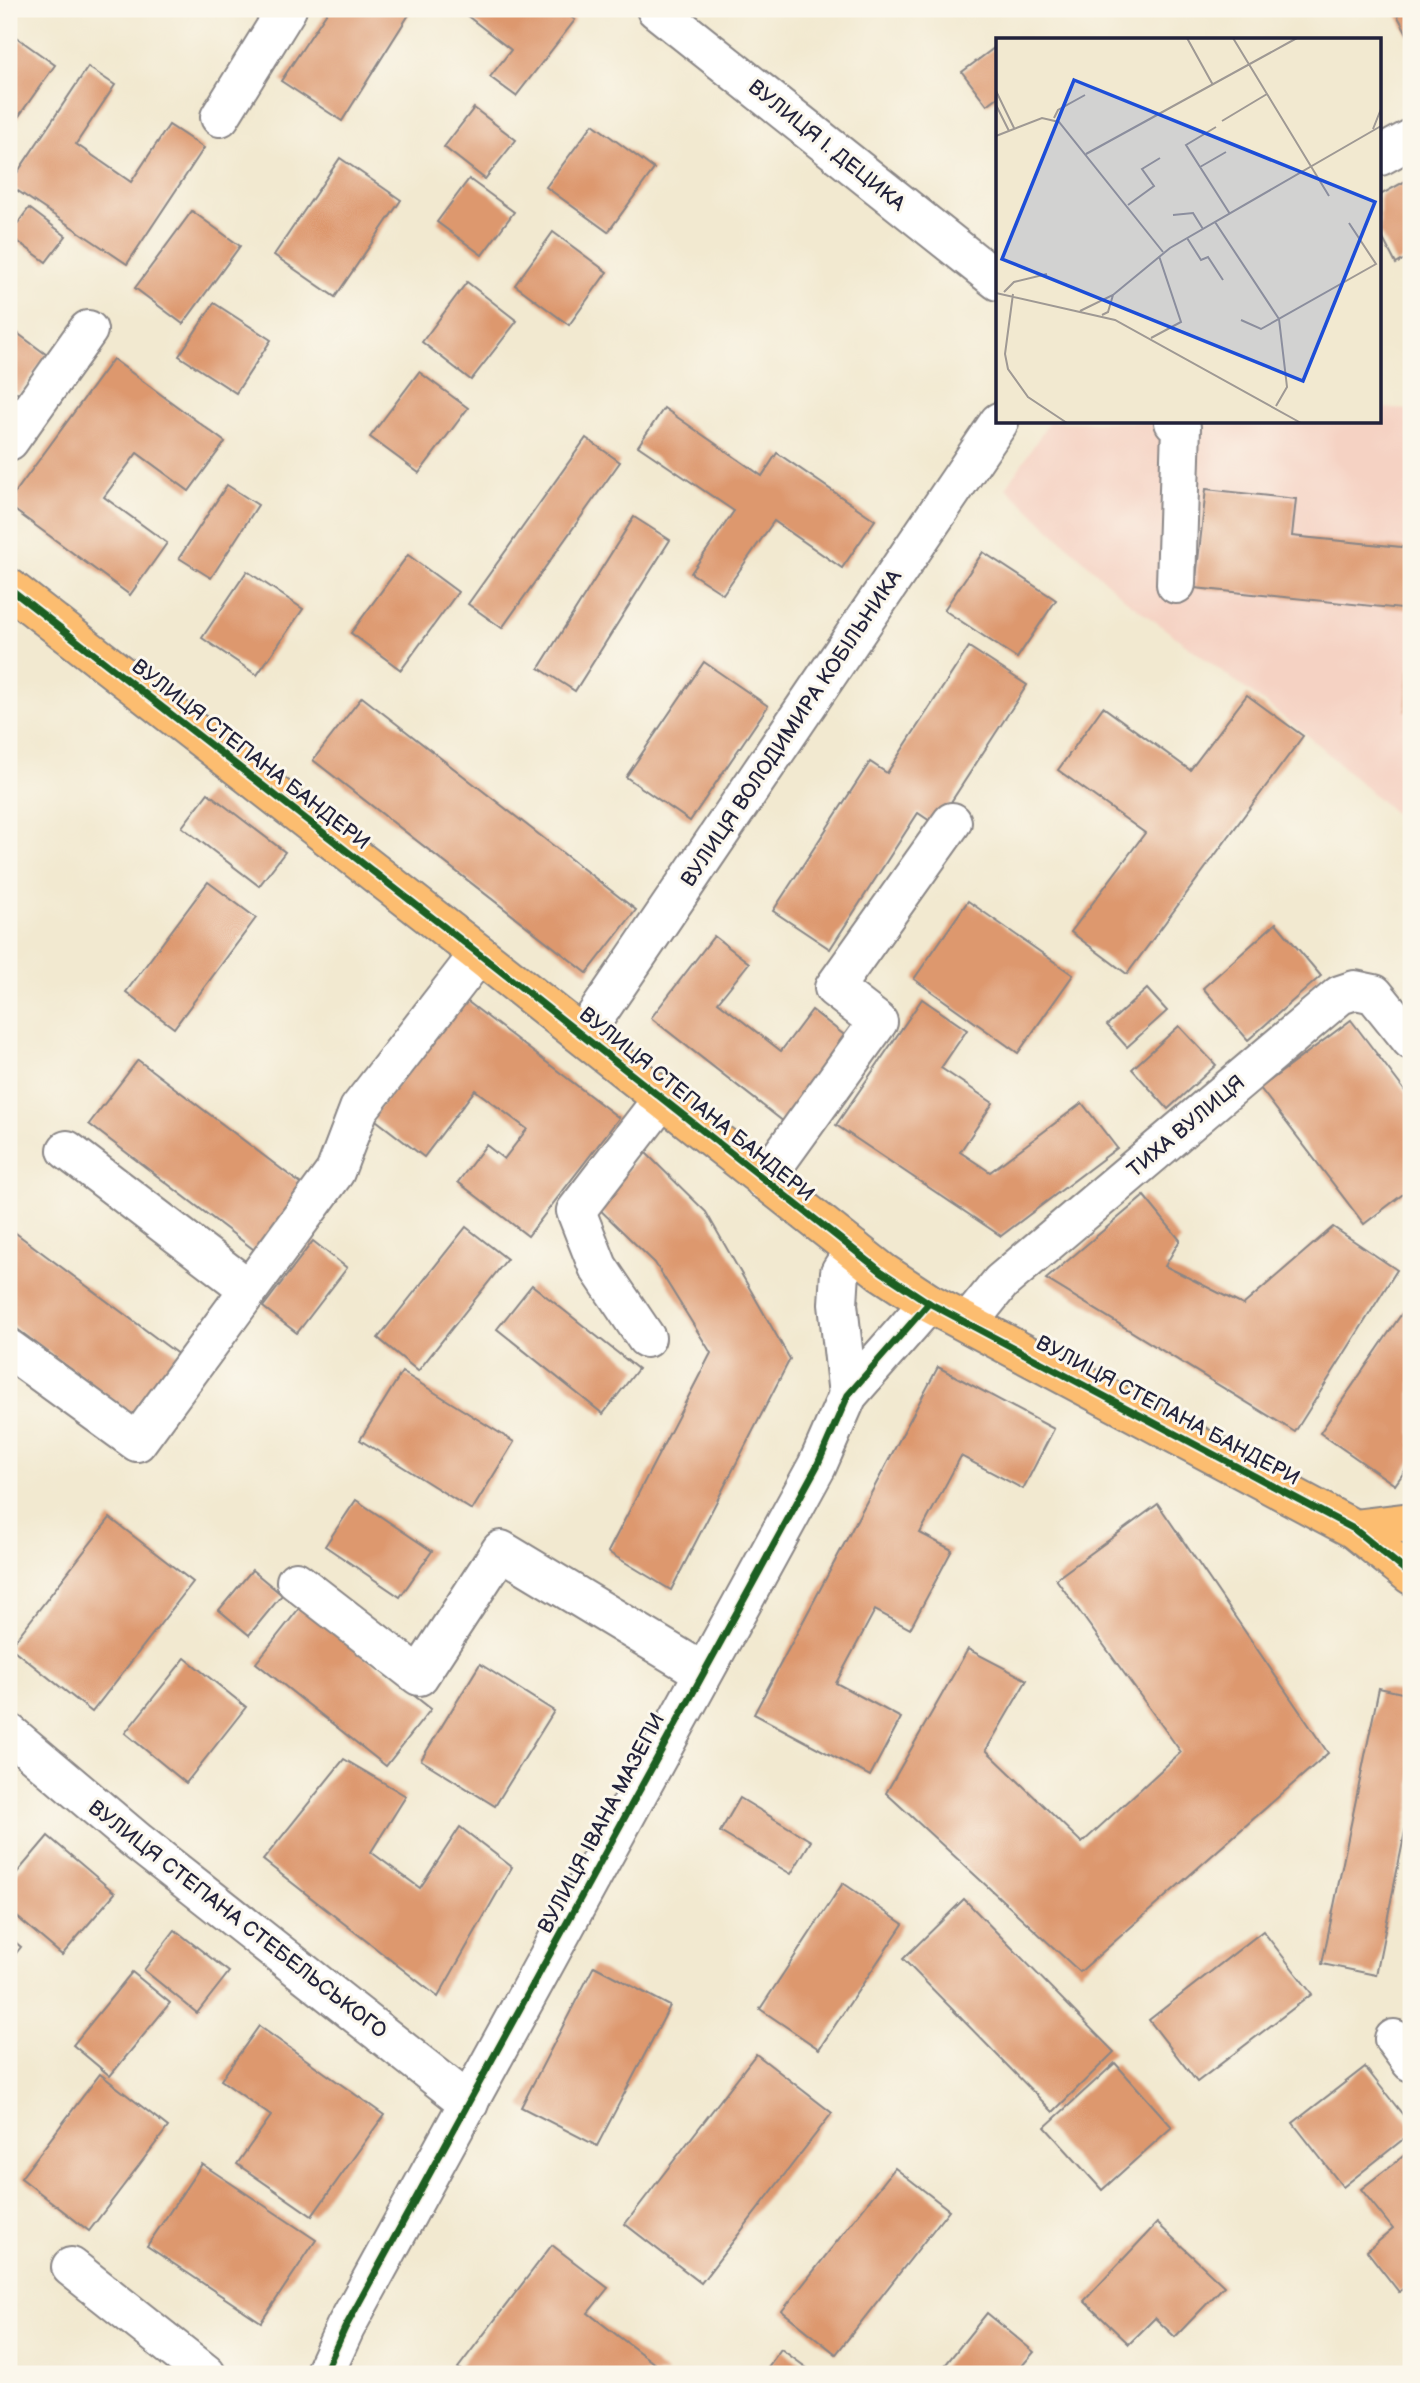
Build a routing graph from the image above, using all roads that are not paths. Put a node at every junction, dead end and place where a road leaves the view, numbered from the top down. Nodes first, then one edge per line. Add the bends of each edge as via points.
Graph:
1 (287, 9) edge
2 (656, 9) edge
3 (220, 117) dead end
4 (1411, 139) edge
5 (1382, 155) edge
6 (996, 279) edge
7 (88, 330) dead end
8 (998, 424) edge
9 (1177, 424) edge
10 (9, 441) edge
11 (1176, 584) dead end
12 (9, 587) edge
13 (951, 821) dead end
14 (479, 954) junction
15 (583, 1035) junction
16 (1411, 1040) edge
17 (663, 1098) junction
18 (67, 1150) dead end
19 (764, 1180) junction
20 (854, 1250) junction
21 (249, 1289) junction
22 (929, 1303) junction
23 (968, 1323) junction
24 (646, 1338) dead end
25 (9, 1349) edge
26 (848, 1395) junction
27 (1411, 1522) edge
28 (1354, 1529) junction
29 (1411, 1575) edge
30 (296, 1581) dead end
31 (703, 1672) junction
32 (9, 1733) edge
33 (470, 2103) junction
34 (71, 2267) dead end
35 (206, 2374) edge
36 (324, 2374) edge

1 - 3 street
2 - 6 street, ВУЛИЦЯ І. ДЕЦИКА
4 - 5 street
7 - 10 street
8 - 15 street, ВУЛИЦЯ ВОЛОДИМИРА КОБІЛЬНИКА
9 - 11 street via 1181,427
12 - 14 main road, ВУЛИЦЯ СТЕПАНА БАНДЕРИ
13 - 19 street via 834,988 878,1022
14 - 15 main road, ВУЛИЦЯ СТЕПАНА БАНДЕРИ
14 - 21 street via 359,1109 335,1172
15 - 17 main road, ВУЛИЦЯ СТЕПАНА БАНДЕРИ
16 - 23 street, ТИХА ВУЛИЦЯ via 1374,995 1355,990 1340,995 1001,1282
17 - 19 main road, ВУЛИЦЯ СТЕПАНА БАНДЕРИ
17 - 24 street via 576,1210 597,1266
18 - 21 street
19 - 20 main road, ВУЛИЦЯ СТЕПАНА БАНДЕРИ
20 - 22 main road, ВУЛИЦЯ СТЕПАНА БАНДЕРИ
20 - 26 street, ВУЛИЦЯ ІВАНА МАЗЕПИ via 840,1272 838,1304
21 - 25 street via 137,1442
22 - 23 main road, ВУЛИЦЯ СТЕПАНА БАНДЕРИ
22 - 26 street, ВУЛИЦЯ ІВАНА МАЗЕПИ
23 - 28 main road, ВУЛИЦЯ СТЕПАНА БАНДЕРИ
26 - 31 street, ВУЛИЦЯ ІВАНА МАЗЕПИ via 817,1466
27 - 28 main road
28 - 29 main road, ВУЛИЦЯ СТЕПАНА БАНДЕРИ
30 - 31 street via 419,1676 501,1550
31 - 33 street, ВУЛИЦЯ ІВАНА МАЗЕПИ
32 - 33 street, ВУЛИЦЯ СТЕПАНА СТЕБЕЛЬСЬКОГО via 138,1842
33 - 36 street, ВУЛИЦЯ ІВАНА МАЗЕПИ
34 - 35 street

